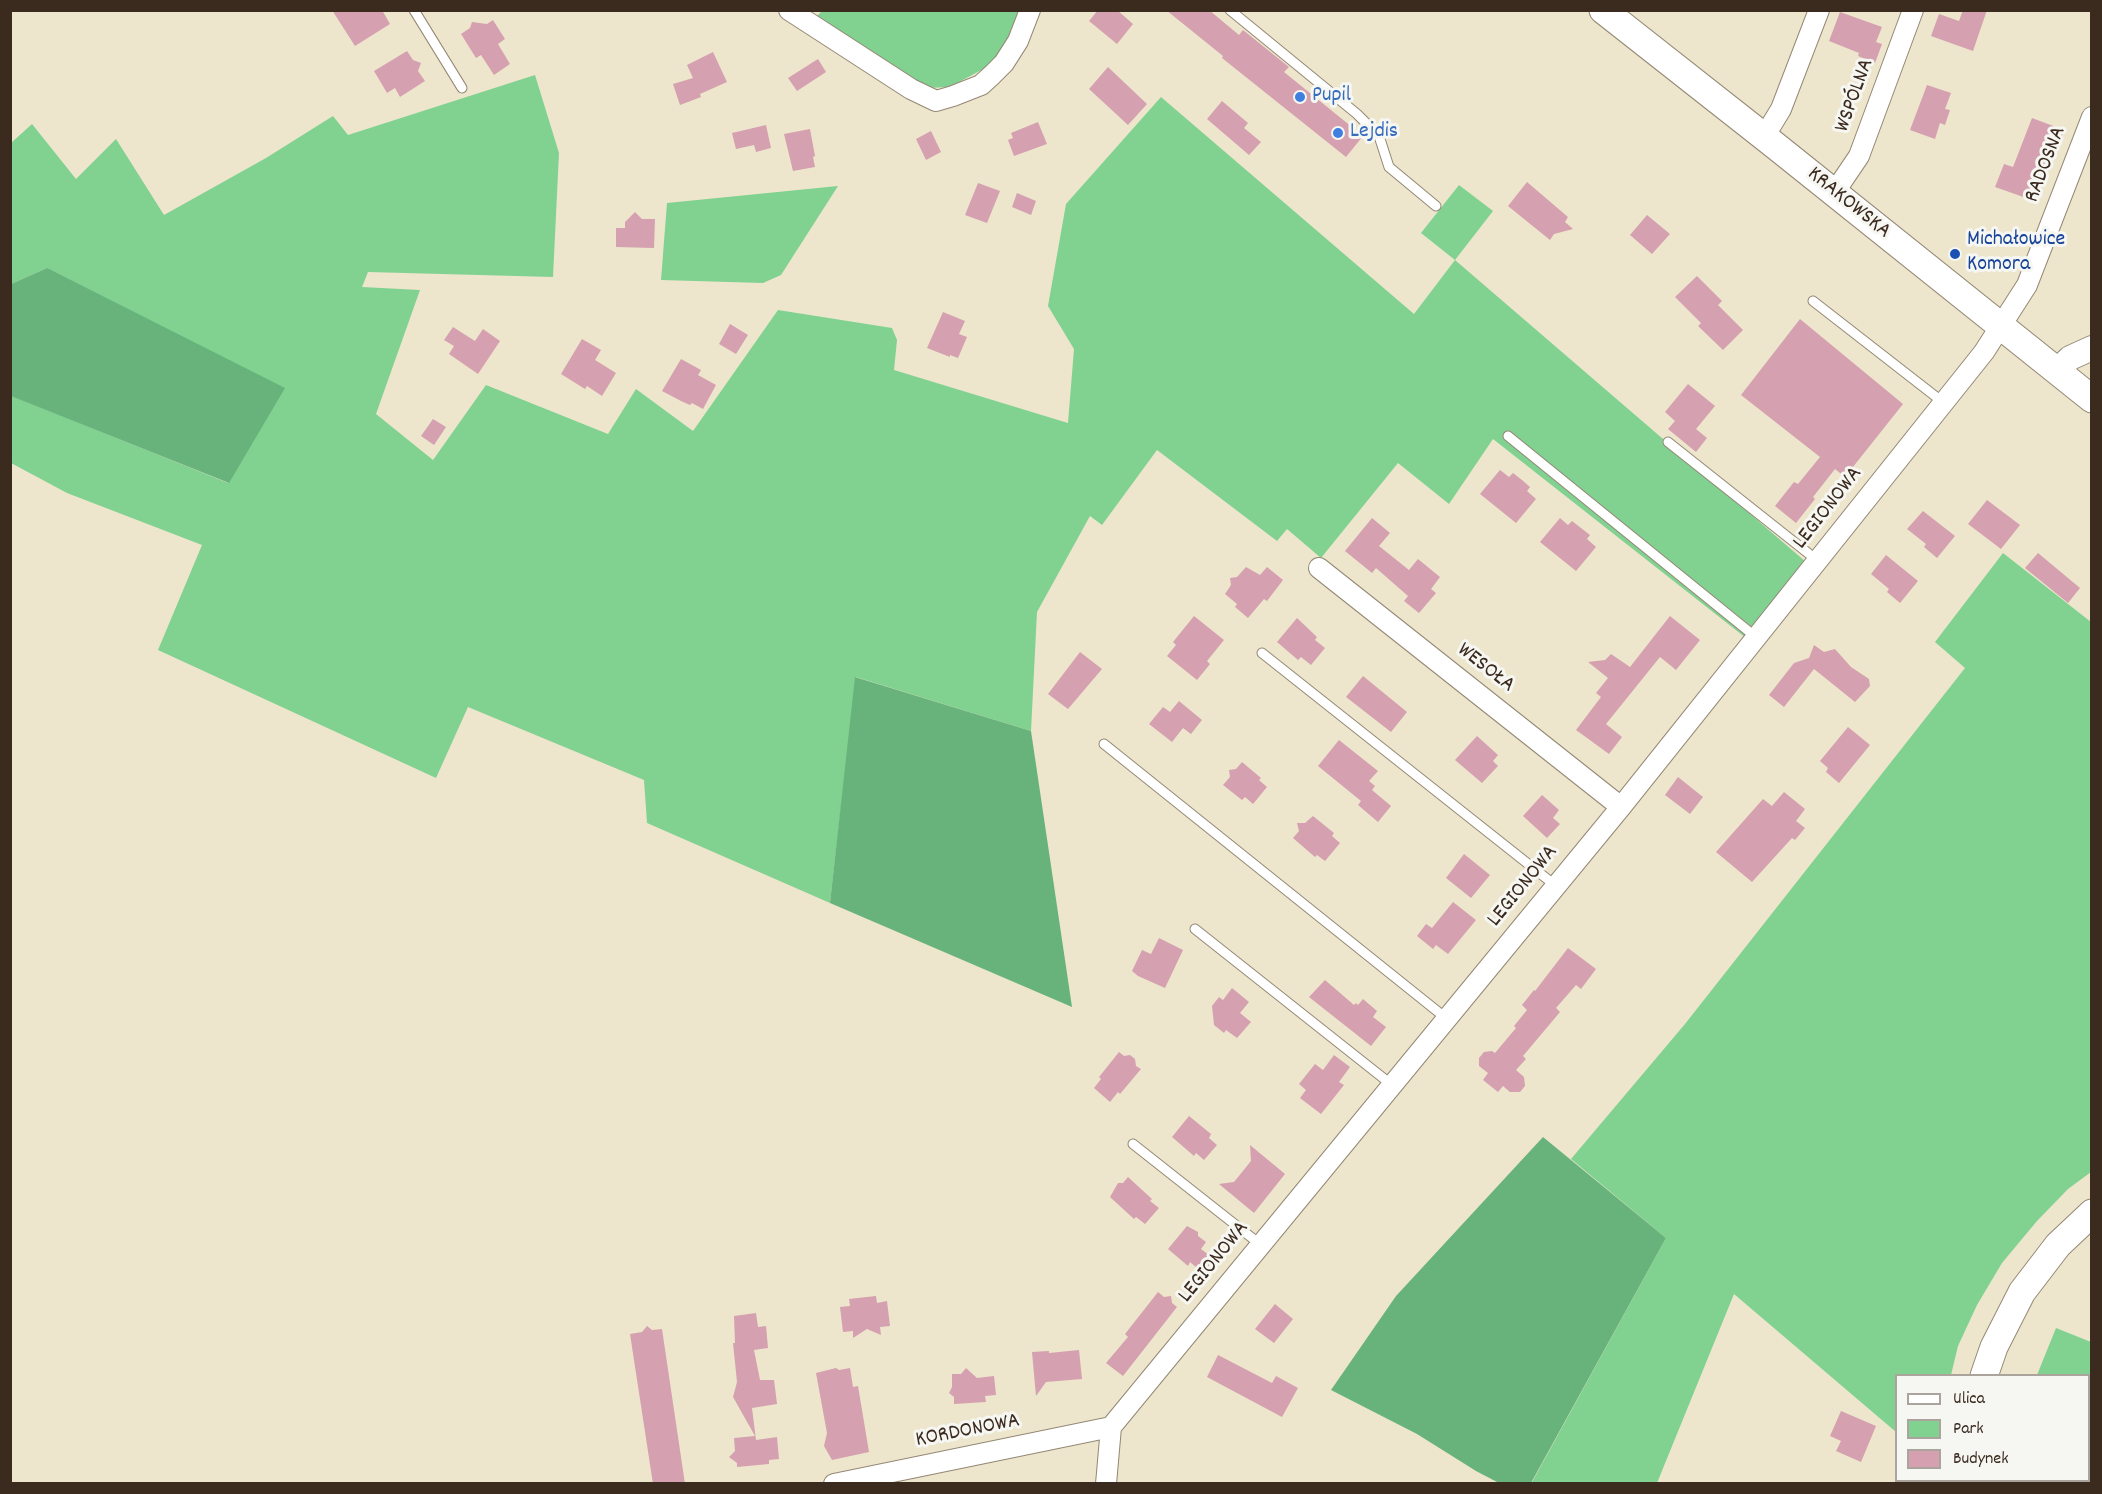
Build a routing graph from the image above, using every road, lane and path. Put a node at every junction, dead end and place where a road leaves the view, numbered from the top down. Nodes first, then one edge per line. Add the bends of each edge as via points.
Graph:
1 (414, 10) edge
2 (789, 10) edge
3 (1030, 10) edge
4 (1230, 10) edge
5 (1603, 10) edge
6 (1819, 10) edge
7 (1913, 10) edge
8 (462, 88) dead end
9 (2091, 117) edge
10 (1764, 137) junction
11 (1834, 193) junction
12 (1436, 206) dead end
13 (1814, 301) dead end
14 (2001, 327) junction
15 (2091, 348) edge
16 (2057, 372) junction
17 (2091, 399) edge
18 (1944, 403) junction
19 (1508, 436) dead end
20 (1668, 442) dead end
21 (1818, 561) junction
22 (1318, 568) dead end
23 (1757, 638) junction
24 (1262, 653) dead end
25 (1104, 744) dead end
26 (1621, 807) junction
27 (1556, 886) junction
28 (1195, 929) dead end
29 (1447, 1019) junction
30 (1392, 1085) junction
31 (1132, 1144) dead end
32 (2091, 1213) edge
33 (1261, 1245) junction
34 (1985, 1374) edge
35 (1111, 1427) junction
36 (834, 1484) edge
37 (1106, 1484) edge

1 - 8 lane
2 - 3 street via 936,101 981,85 992,75 1018,41
4 - 12 lane via 1357,114 1378,136 1389,167
5 - 10 main road, KRAKOWSKA
6 - 10 street via 1781,110
7 - 11 street, WSPÓLNA via 1859,156
9 - 14 street, RADOSNA via 2027,285
10 - 11 main road, KRAKOWSKA
11 - 14 main road, KRAKOWSKA
13 - 18 lane
14 - 16 main road, KRAKOWSKA
14 - 18 street, LEGIONOWA
15 - 16 street via 2070,358
16 - 17 main road, KRAKOWSKA
18 - 21 street, LEGIONOWA
19 - 23 lane
20 - 21 lane
21 - 23 street, LEGIONOWA
22 - 26 street, WESOŁA
23 - 26 street, LEGIONOWA
24 - 27 lane
25 - 29 lane
26 - 27 street, LEGIONOWA
27 - 29 street, LEGIONOWA
28 - 30 lane
29 - 30 street, LEGIONOWA
30 - 33 street, LEGIONOWA
31 - 33 lane
32 - 34 main road via 2058,1245 2022,1292
33 - 35 street, LEGIONOWA
35 - 36 street, KORDONOWA
35 - 37 street

